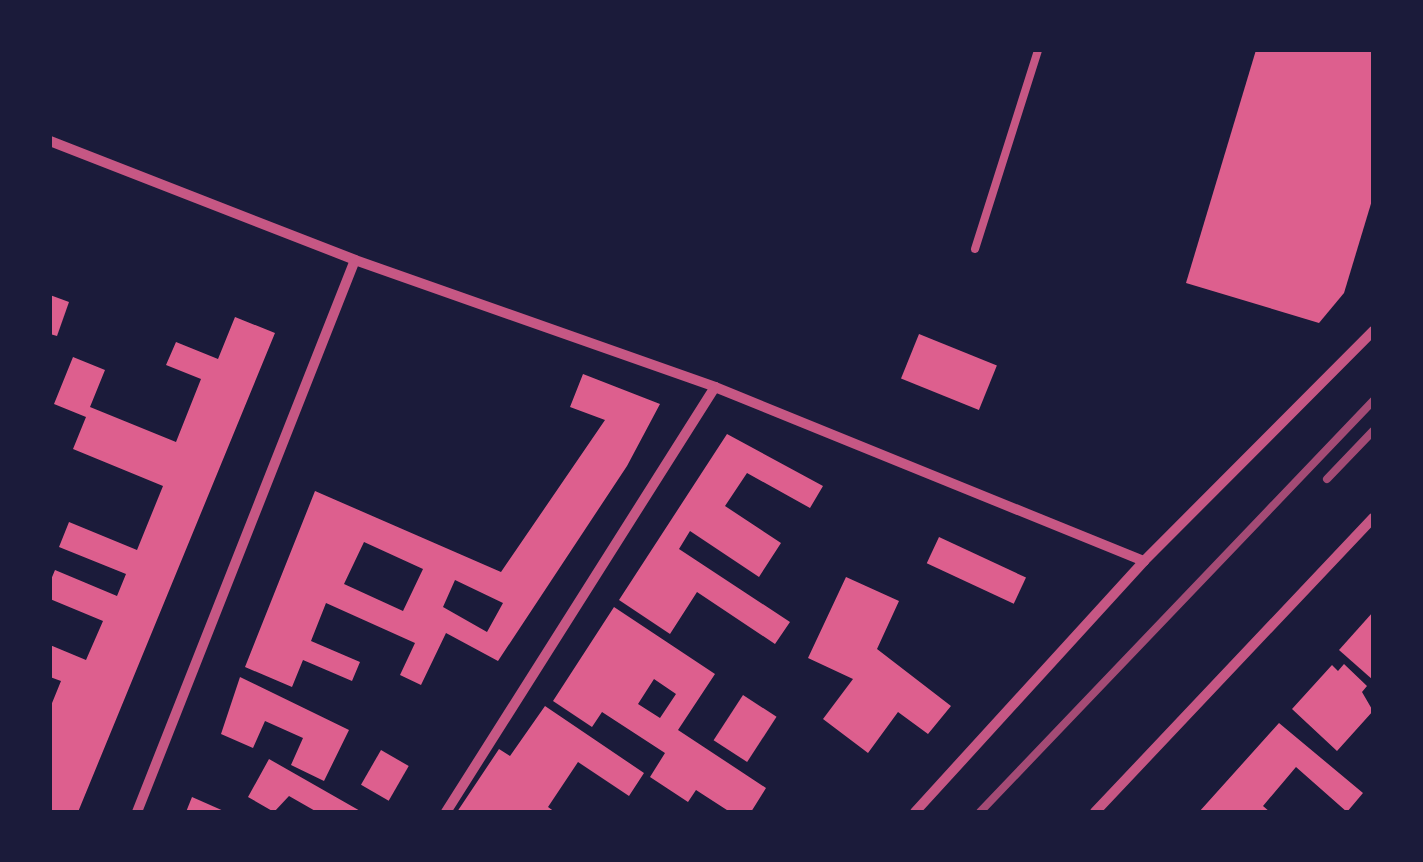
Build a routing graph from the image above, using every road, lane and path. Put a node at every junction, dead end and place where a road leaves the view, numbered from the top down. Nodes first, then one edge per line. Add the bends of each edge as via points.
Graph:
1 (1038, 50) edge
2 (50, 142) edge
3 (974, 249) dead end
4 (355, 260) junction
5 (1373, 330) edge
6 (716, 387) junction
7 (1373, 518) edge
8 (1144, 561) junction
9 (137, 812) edge
10 (446, 812) edge
11 (915, 812) edge
12 (1095, 812) edge

1 - 3 lane
2 - 4 street
4 - 6 street
4 - 9 street
5 - 8 street
6 - 8 street
6 - 10 street
7 - 12 street
8 - 11 street

